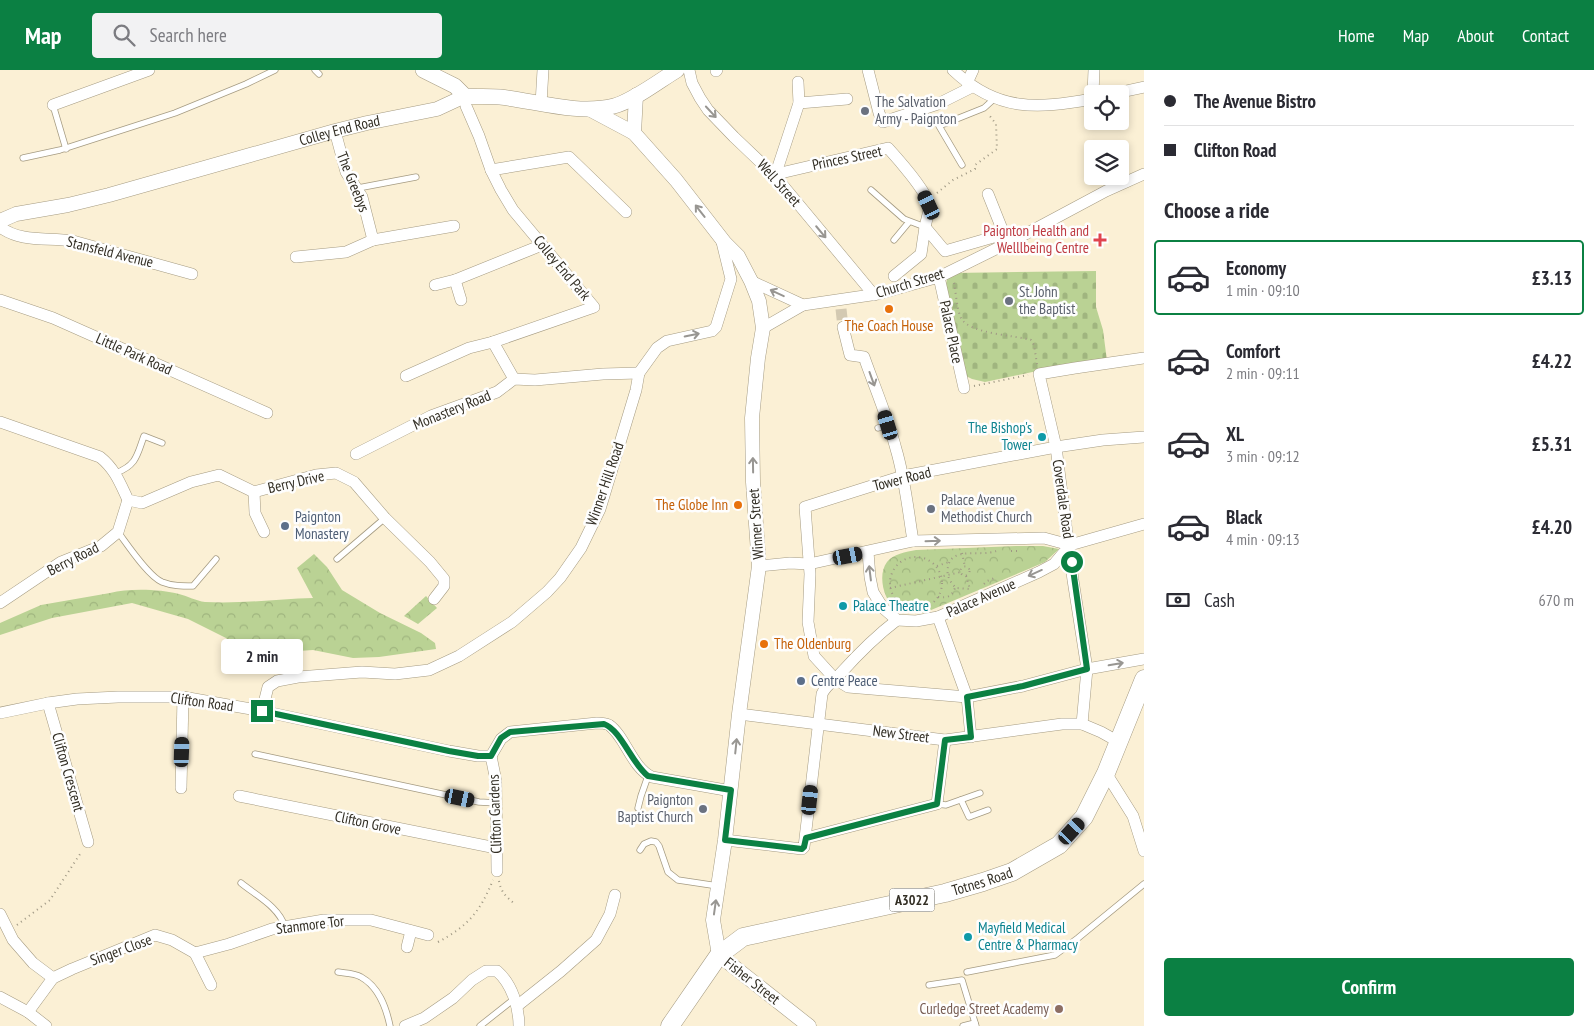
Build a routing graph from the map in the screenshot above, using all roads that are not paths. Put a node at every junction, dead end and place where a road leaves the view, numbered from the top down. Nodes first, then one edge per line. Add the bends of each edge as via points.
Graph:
1 (149, 70) edge
2 (275, 70) edge
3 (423, 70) edge
4 (543, 70) edge
5 (677, 70) edge
6 (689, 70) edge
7 (868, 70) edge
8 (953, 70) edge
9 (973, 70) edge
10 (1094, 70) edge
11 (798, 82) dead end
12 (969, 85) junction
13 (1093, 85) edge
14 (1144, 87) edge
15 (1129, 90) edge
16 (636, 95) junction
17 (465, 96) junction
18 (996, 98) junction
19 (847, 99) dead end
20 (1084, 100) edge
21 (541, 104) junction
22 (799, 104) junction
23 (53, 105) joint
24 (589, 109) junction
25 (334, 131) junction
26 (634, 133) junction
27 (66, 149) junction
28 (22, 158) dead end
29 (962, 165) dead end
30 (491, 170) junction
31 (1144, 174) edge
32 (775, 176) junction
33 (416, 177) dead end
34 (358, 188) junction
35 (871, 190) dead end
36 (988, 194) dead end
37 (626, 212) dead end
38 (0, 221) edge
39 (909, 222) junction
40 (454, 226) dead end
41 (0, 227) edge
42 (925, 227) junction
43 (1004, 234) junction
44 (1020, 237) junction
45 (721, 238) junction
46 (373, 240) junction
47 (894, 240) dead end
48 (542, 245) junction
49 (296, 257) dead end
50 (192, 274) dead end
51 (894, 276) dead end
52 (939, 277) junction
53 (455, 280) junction
54 (751, 282) junction
55 (435, 285) dead end
56 (874, 295) junction
57 (0, 300) edge
58 (460, 300) dead end
59 (803, 305) junction
60 (843, 327) tunnel mouth
61 (763, 328) junction
62 (493, 342) junction
63 (1144, 358) edge
64 (639, 372) junction
65 (406, 376) dead end
66 (514, 379) junction
67 (964, 388) road end
68 (267, 413) dead end
69 (0, 422) edge
70 (1144, 437) edge
71 (162, 443) dead end
72 (1056, 447) junction
73 (356, 454) dead end
74 (116, 473) junction
75 (903, 476) junction
76 (254, 492) junction
77 (128, 500) junction
78 (385, 518) junction
79 (1144, 524) edge
80 (118, 532) junction
81 (264, 532) dead end
82 (914, 541) junction
83 (1070, 545) junction
84 (868, 552) junction
85 (216, 559) dead end
86 (337, 559) dead end
87 (809, 564) junction
88 (759, 566) junction
89 (434, 599) dead end
90 (0, 603) edge
91 (938, 617) junction
92 (897, 620) junction
93 (1144, 659) edge
94 (1087, 669) junction
95 (835, 679) junction
96 (1144, 679) edge
97 (183, 697) junction
98 (967, 697) junction
99 (48, 703) junction
100 (262, 711) junction
101 (0, 713) edge
102 (739, 714) junction
103 (818, 724) junction
104 (1082, 724) junction
105 (971, 737) junction
106 (945, 740) junction
107 (1119, 742) junction
108 (255, 754) dead end
109 (491, 756) junction
110 (1106, 773) junction
111 (648, 776) junction
112 (181, 788) dead end
113 (731, 790) junction
114 (980, 793) dead end
115 (239, 796) dead end
116 (961, 800) junction
117 (497, 803) junction
118 (937, 804) junction
119 (638, 808) dead end
120 (988, 810) dead end
121 (806, 838) junction
122 (725, 840) junction
123 (88, 842) road end
124 (496, 848) junction
125 (640, 850) dead end
126 (1144, 850) edge
127 (497, 871) road end
128 (242, 883) dead end
129 (1144, 884) edge
130 (718, 886) junction
131 (615, 895) dead end
132 (0, 914) edge
133 (285, 927) junction
134 (411, 931) junction
135 (428, 935) dead end
136 (407, 947) dead end
137 (195, 953) junction
138 (719, 955) junction
139 (338, 972) dead end
140 (967, 972) dead end
141 (53, 978) junction
142 (211, 985) dead end
143 (929, 985) dead end
144 (0, 998) edge
145 (516, 1002) junction
146 (28, 1012) junction
147 (976, 1024) edge
148 (46, 1026) edge
149 (390, 1026) edge
150 (405, 1026) edge
151 (480, 1026) edge
152 (519, 1026) edge
153 (670, 1026) edge
154 (809, 1026) edge
155 (963, 1026) edge

1 - 23 street
2 - 27 lane via 175,113
3 - 17 main road via 455,86
4 - 21 street
5 - 16 main road, Colley End Road
6 -> 32 street, Well Street via 692,83 708,110
7 - 12 street via 884,122 938,104
8 - 12 street
9 - 12 street
10 - 13 street
11 - 22 street
12 - 18 street
14 - 15 street
16 - 24 main road, Colley End Road via 614,106
16 - 26 street
17 - 21 main road, Colley End Road via 499,97
17 - 25 street, Colley End Road via 437,109
17 - 30 street, Colley End Park
18 - 20 street via 1034,106
18 - 29 lane via 984,108 939,126
19 - 22 street
21 - 24 main road, Colley End Road
22 - 32 street
23 - 27 lane
24 - 26 street, Winner Street
25 - 34 street, The Greebys via 346,172
25 - 38 street, Colley End Road via 109,195 16,214
45 -> 26 street, Winner Street
27 - 28 lane
30 - 37 street via 569,157
30 - 48 street, Colley End Park via 513,210
31 - 44 street, Church Street
32 - 42 street, Princes Street via 888,148 924,194 929,205
32 -> 56 street, Well Street
33 - 34 lane
34 - 46 street, The Greebys
35 - 39 lane
36 - 43 street
39 - 42 lane
39 - 47 lane
40 - 46 street
41 - 50 street, Stansfeld Avenue via 22,238 73,241
42 - 43 street via 945,251
42 - 51 street via 920,254
43 - 44 street
44 - 52 street, Church Street
45 - 54 street, Winner Street via 738,256
64 -> 45 street, Winner Hill Road via 657,348 667,341 712,331 716,327 731,279
46 - 49 street via 346,252
48 - 53 street
48 - 62 street, Colley End Park via 594,308
52 - 56 street, Church Street
52 - 67 street, Palace Place
53 - 55 street
53 - 58 street
59 -> 54 street
54 - 61 street, Winner Street via 759,301
56 - 59 street, Church Street via 841,304
57 - 68 street, Little Park Road via 53,318
59 - 61 street, Church Street
60 -> 75 street via 850,355 864,357 884,413 883,426
88 -> 61 street, Winner Street via 752,418
62 - 65 street via 469,348
62 - 66 street
63 - 72 street, Coverdale Road via 1039,374
64 - 66 street
64 - 100 street, Winner Hill Road via 600,508 581,548 547,592 512,622 459,656 429,670 395,674 354,672 277,681 268,688
66 - 73 street, Monastery Road via 497,392 431,416
69 - 74 street via 100,457
70 - 72 street, Tower Road
71 - 74 lane via 144,436 136,459
72 - 75 street, Tower Road
72 - 83 street, Coverdale Road
74 - 77 street
75 - 82 street
75 - 87 street, Tower Road via 805,507
76 - 77 street, Berry Drive via 219,475 191,482 142,503
76 - 78 street, Berry Drive via 316,475 336,473 354,482
76 - 81 street via 256,513
77 - 80 street
78 - 86 lane
78 - 89 street, Berry Drive via 444,579 444,586
79 - 83 street
80 - 85 lane via 146,568 160,581 176,586 193,586
80 - 90 street, Berry Road via 102,546 61,562
82 -> 83 street via 1044,538
82 - 84 street
83 -> 91 street, Palace Avenue via 1054,564
83 - 94 street, Coverdale Road
84 - 87 street
92 -> 84 street via 883,608 874,592
87 - 88 street
87 - 95 street via 808,622 814,656
88 - 102 street, Winner Street
91 - 92 street, Palace Avenue
91 - 98 street
92 - 95 street via 874,638
94 -> 93 street
94 - 98 street
94 - 104 street, Coverdale Road
95 - 98 street via 848,686
95 - 103 street via 822,694
96 - 107 main road, Totnes Road / A3022
97 - 99 street, Clifton Road via 118,697
97 - 100 street, Clifton Road
97 - 112 street
98 - 105 street
99 - 101 street, Clifton Road
99 - 123 street, Clifton Crescent
100 - 109 street, Clifton Road via 449,751
102 - 103 street, New Street
113 -> 102 street, Winner Street
103 - 106 street, New Street
103 - 121 street
104 - 105 street, New Street
104 - 107 street, New Street
105 - 106 street, New Street
106 - 118 street
107 - 110 main road, Totnes Road / A3022
108 - 117 lane via 479,802
109 - 111 street via 501,738 510,732 604,724 613,730
109 - 117 street, Clifton Gardens
110 - 126 street via 1133,816
110 - 138 main road, Totnes Road / A3022 via 1084,818 1059,845 1012,872 946,893 743,937
111 - 113 street
111 - 119 lane
113 - 122 street, Winner Street
114 - 116 lane
115 - 124 street, Clifton Grove
116 - 118 lane
116 - 120 lane via 969,817
117 - 124 street, Clifton Gardens
118 - 121 street
121 - 122 street via 802,849
122 - 130 street, Winner Street
124 - 127 street, Clifton Gardens
125 - 130 lane via 644,844 656,842 668,872 678,880
128 - 133 lane via 276,911
129 - 140 lane via 1055,955
138 -> 130 street, Winner Street via 713,920
131 - 145 street via 610,914 596,940 561,971
132 - 141 street via 14,940 33,963
133 - 134 street, Stanmore Tor via 324,920 371,920
133 - 137 street, Stanmore Tor
134 - 135 street, Stanmore Tor
134 - 136 street
137 - 141 street, Singer Close via 155,935
137 - 142 street
138 - 153 main road, Totnes Road / A3022
138 - 154 street, Fisher Street
139 - 149 lane via 360,976 379,993
141 - 146 street, Singer Close
143 - 147 lane via 962,980
144 - 146 street
145 - 150 street via 502,976 497,971 486,971 424,1018
145 - 151 lane
145 - 152 street
146 - 148 street
147 - 155 lane

